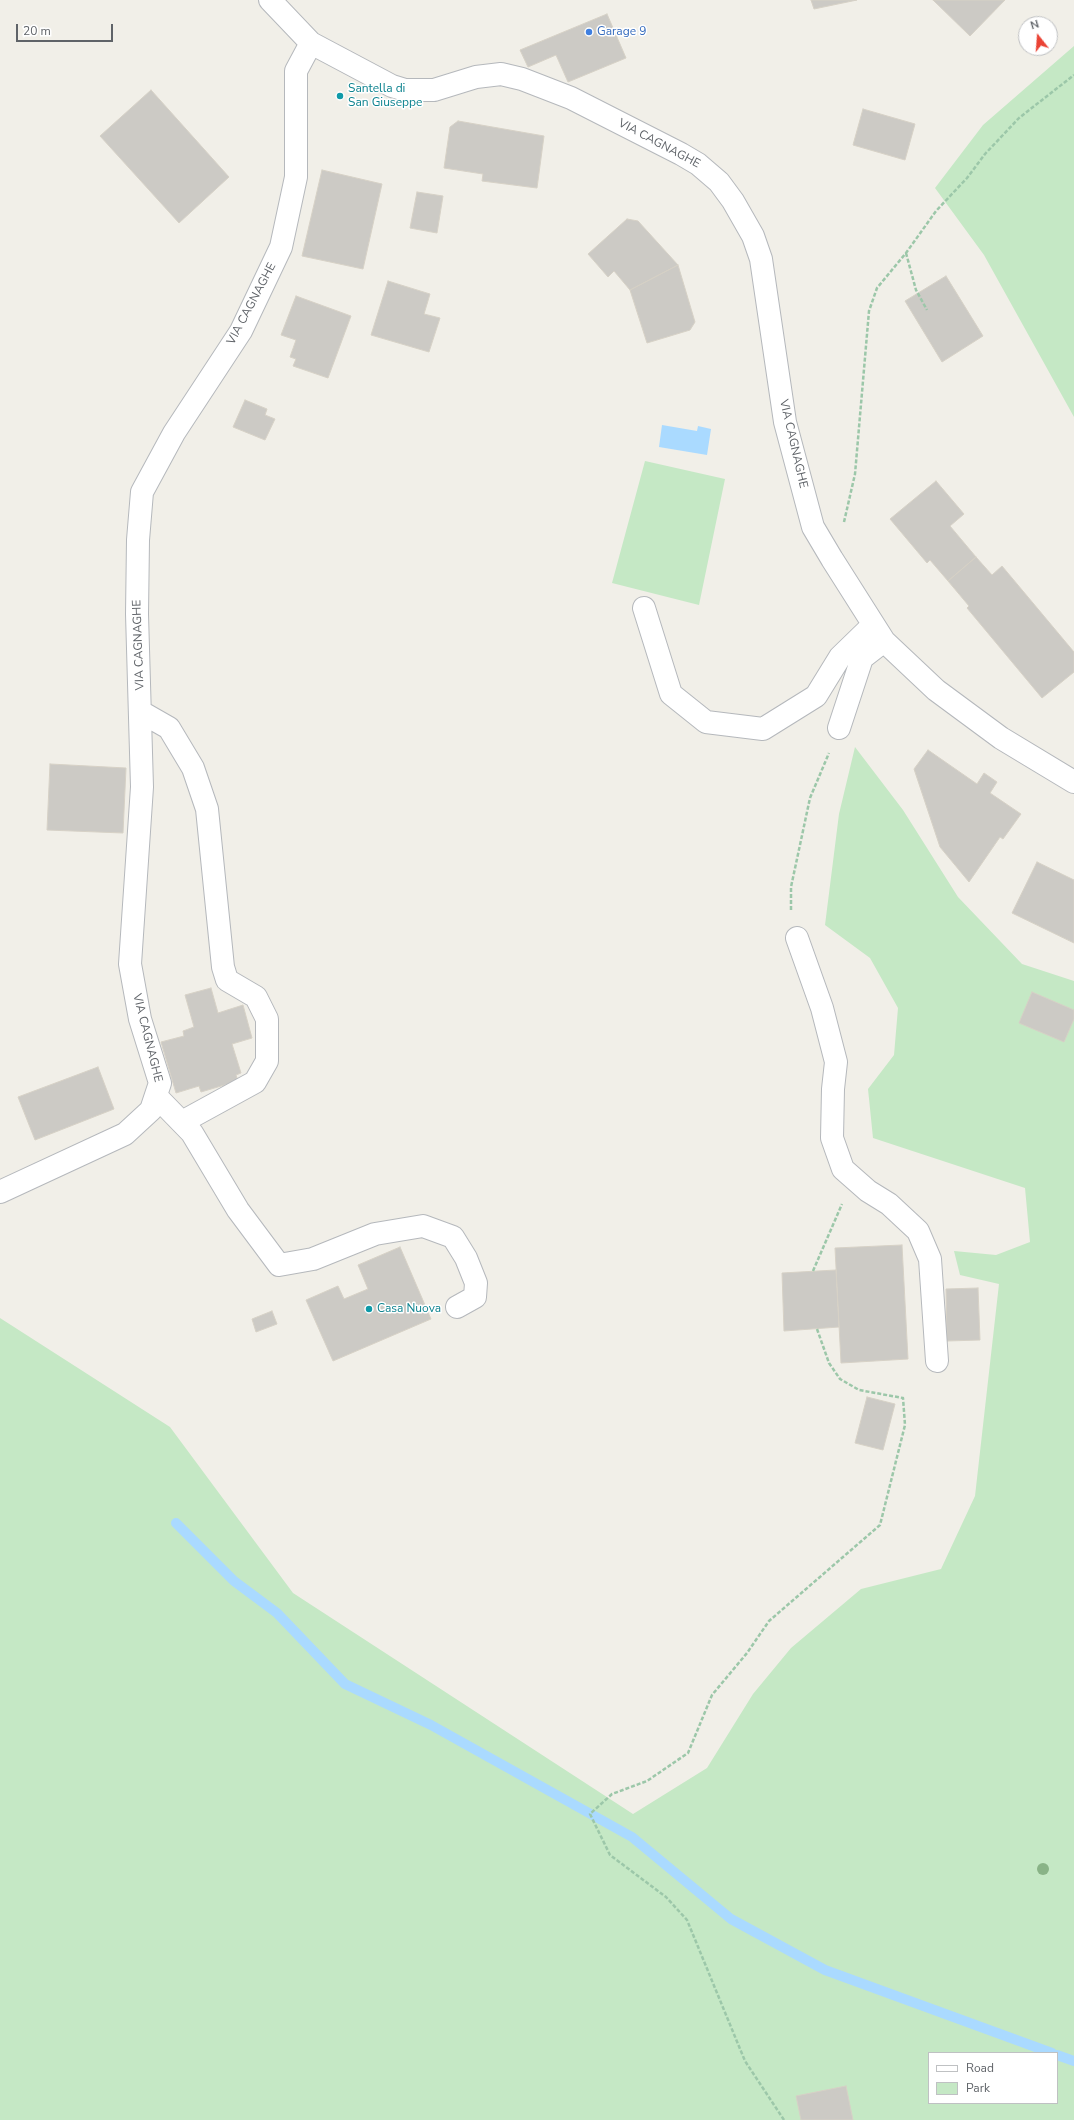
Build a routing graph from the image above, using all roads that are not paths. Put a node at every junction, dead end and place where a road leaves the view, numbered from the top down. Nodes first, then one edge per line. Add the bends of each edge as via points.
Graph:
1 (270, 0) edge
2 (311, 44) junction
3 (644, 608) dead end
4 (879, 633) junction
5 (141, 712) junction
6 (839, 728) road end
7 (1074, 782) edge
8 (797, 938) road end
9 (156, 1096) junction
10 (182, 1122) junction
11 (0, 1192) edge
12 (457, 1307) dead end
13 (937, 1361) dead end

1 - 2 street, VIA CAGNAGHE
2 - 4 street, VIA CAGNAGHE via 392,86 405,90 434,90 476,77 500,74 522,79 571,98 681,154 698,164 719,182 753,236 761,259 785,422 813,527
2 - 5 street, VIA CAGNAGHE via 296,71 296,177 282,247 241,331 174,433 142,492 138,540 137,614
3 - 4 street via 671,694 706,722 763,729 816,696 840,657
4 - 6 street via 862,658
4 - 7 street, VIA CAGNAGHE via 936,690 1001,738
5 - 9 street, VIA CAGNAGHE via 142,787 130,964 140,1019 160,1083
5 - 10 street via 169,728 193,768 207,809 223,967 227,980 256,997 267,1019 266,1060 255,1082
8 - 13 street via 822,1008 836,1062 832,1138 843,1169 868,1191 889,1204 918,1231 930,1258
9 - 10 street
9 - 11 street, VIA CAGNAGHE via 151,1110 125,1134
10 - 12 street via 192,1133 238,1210 279,1265 313,1259 375,1234 423,1226 453,1237 466,1258 476,1283 475,1297

